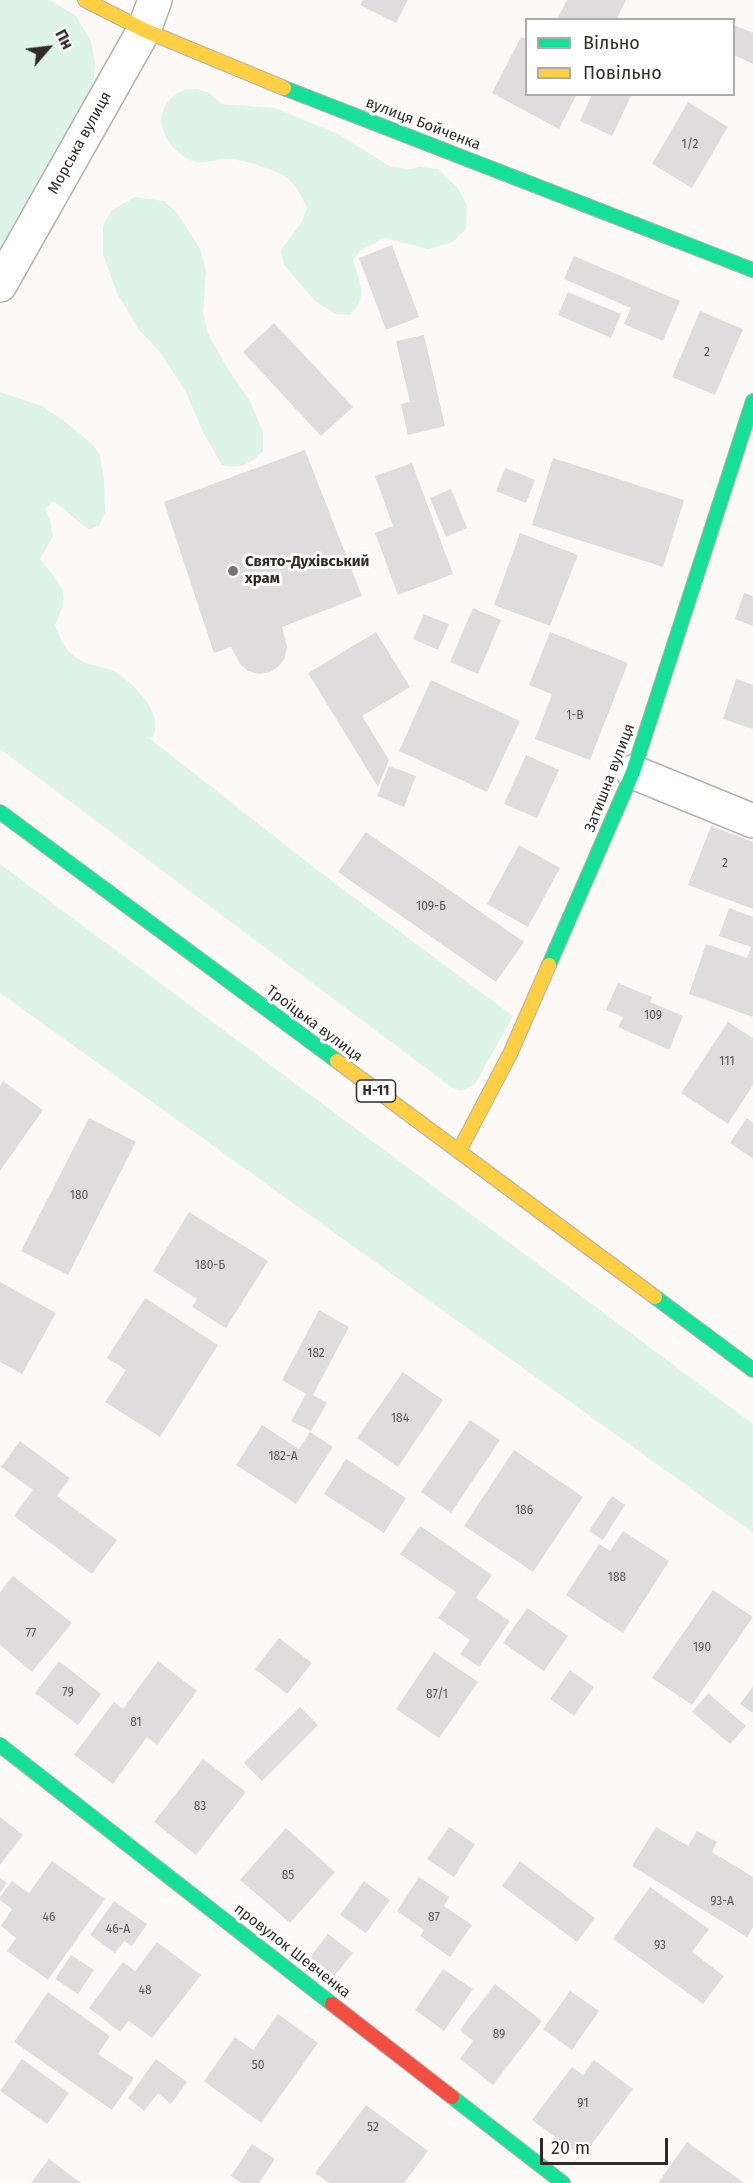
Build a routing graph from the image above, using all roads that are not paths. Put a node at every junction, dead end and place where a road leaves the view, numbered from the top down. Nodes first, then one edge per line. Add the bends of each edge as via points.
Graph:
1 (85, 0) edge
2 (155, 0) edge
3 (144, 30) junction
4 (753, 270) edge
5 (0, 285) edge
6 (753, 401) edge
7 (633, 772) junction
8 (0, 812) edge
9 (753, 821) edge
10 (459, 1151) junction
11 (753, 1370) edge
12 (0, 1746) edge
13 (563, 2183) edge

1 - 3 street, вулиця Бойченка
2 - 3 street, Морська вулиця
3 - 4 street, вулиця Бойченка via 239,71
3 - 5 street, Морська вулиця
6 - 7 street, Затишна вулиця
7 - 9 street
7 - 10 street, Затишна вулиця via 510,1054
8 - 10 street, Троїцька вулиця / Н-11
10 - 11 street, Троїцька вулиця / Н-11
12 - 13 street, провулок Шевченка

